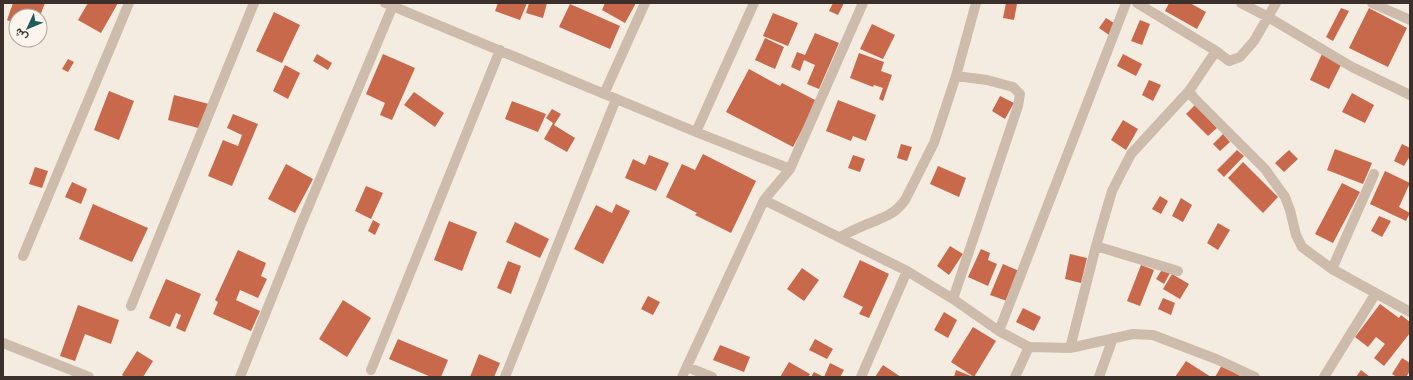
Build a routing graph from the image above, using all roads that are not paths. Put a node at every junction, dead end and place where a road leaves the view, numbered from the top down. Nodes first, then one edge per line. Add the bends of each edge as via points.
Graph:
1 (129, 3) edge
2 (254, 3) edge
3 (644, 3) edge
4 (754, 3) edge
5 (864, 3) edge
6 (976, 3) edge
7 (1126, 3) edge
8 (1137, 3) edge
9 (1241, 3) edge
10 (1276, 3) edge
11 (1372, 3) edge
12 (390, 4) edge
13 (1268, 17) junction
14 (1410, 20) edge
15 (500, 50) junction
16 (1216, 51) junction
17 (956, 76) junction
18 (1189, 91) junction
19 (604, 94) junction
20 (1410, 96) edge
21 (616, 98) junction
22 (696, 132) junction
23 (790, 169) junction
24 (1374, 174) dead end
25 (764, 200) junction
26 (840, 237) junction
27 (1096, 246) junction
28 (23, 256) dead end
29 (1332, 269) junction
30 (906, 271) junction
31 (1178, 271) dead end
32 (1376, 293) junction
33 (953, 298) junction
34 (131, 306) dead end
35 (1410, 312) edge
36 (999, 331) junction
37 (1113, 338) junction
38 (3, 343) edge
39 (1028, 348) junction
40 (1070, 348) junction
41 (687, 367) junction
42 (371, 370) dead end
43 (88, 377) edge
44 (240, 377) edge
45 (505, 377) edge
46 (682, 377) edge
47 (712, 377) edge
48 (861, 377) edge
49 (1015, 377) edge
50 (1099, 377) edge
51 (1256, 377) edge
52 (1324, 377) edge

1 - 28 street
2 - 34 street
3 - 19 street
4 - 22 street
5 - 23 street
6 - 17 street
7 - 36 street
8 - 16 street
9 - 13 street
10 - 13 street
11 - 14 street
12 - 15 street
12 - 44 street
13 - 16 street via 1254,41 1240,57 1229,61
13 - 20 street via 1352,67
15 - 19 street
15 - 42 street
16 - 18 street
17 - 26 street via 934,143 905,200 889,216
17 - 33 street via 1013,87 1020,94
18 - 27 street via 1131,154 1112,191
18 - 29 street via 1265,169 1285,197 1302,247
19 - 21 street
21 - 22 street
21 - 45 street
22 - 23 street
23 - 25 street
24 - 29 street
25 - 26 street
25 - 41 street
26 - 30 street
27 - 31 street
27 - 40 street
29 - 32 street
30 - 33 street
30 - 48 street
32 - 35 street
32 - 52 street
33 - 36 street
36 - 39 street
37 - 40 street
37 - 50 street
37 - 51 street via 1132,334 1153,335
38 - 43 street
39 - 40 street
39 - 49 street
41 - 46 street
41 - 47 street

